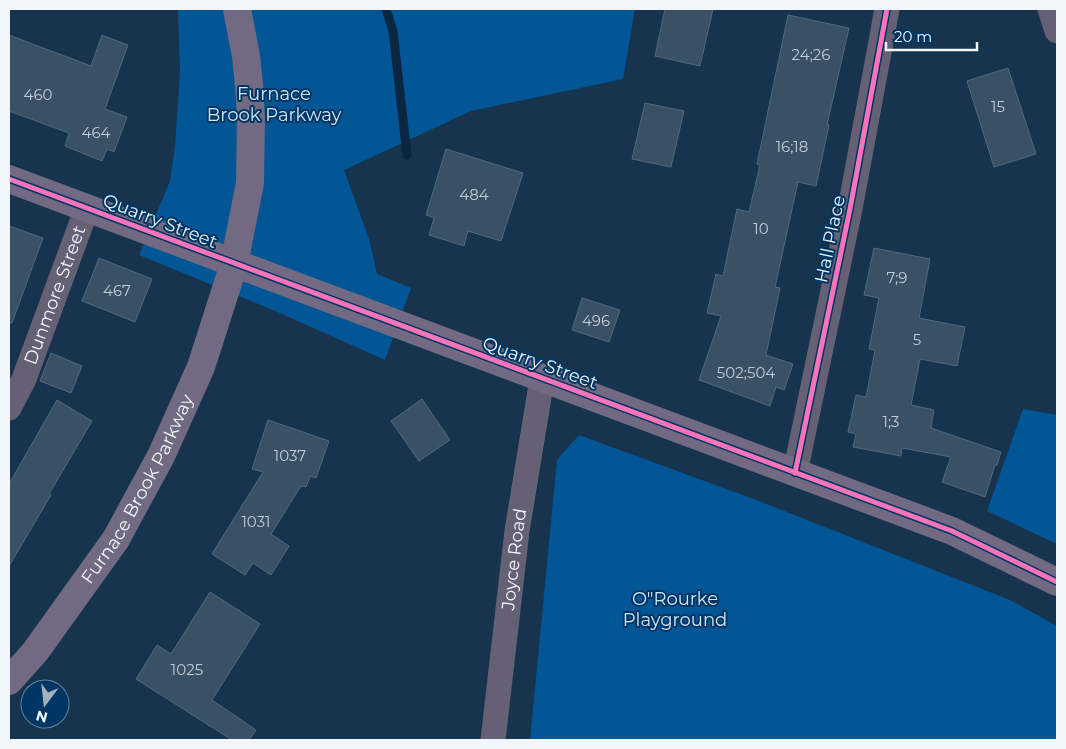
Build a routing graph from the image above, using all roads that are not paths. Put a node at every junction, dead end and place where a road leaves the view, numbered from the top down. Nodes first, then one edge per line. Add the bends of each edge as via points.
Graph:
1 (237, 9) edge
2 (887, 9) edge
3 (1050, 9) edge
4 (1057, 31) edge
5 (9, 179) edge
6 (87, 208) junction
7 (234, 264) junction
8 (542, 379) junction
9 (9, 408) edge
10 (795, 473) junction
11 (1057, 582) edge
12 (9, 681) edge
13 (493, 740) edge

1 - 7 main road, Furnace Brook Parkway via 249,85 251,151 250,183
2 - 10 street, Hall Place via 850,209
3 - 4 street
5 - 6 main road, Quarry Street
6 - 7 main road, Quarry Street
6 - 9 street, Dunmore Street via 24,378
7 - 8 main road, Quarry Street
7 - 12 main road, Furnace Brook Parkway via 201,367 161,456 116,539 34,652
8 - 10 main road, Quarry Street
8 - 13 street, Joyce Road via 517,531
10 - 11 main road, Quarry Street via 952,531

